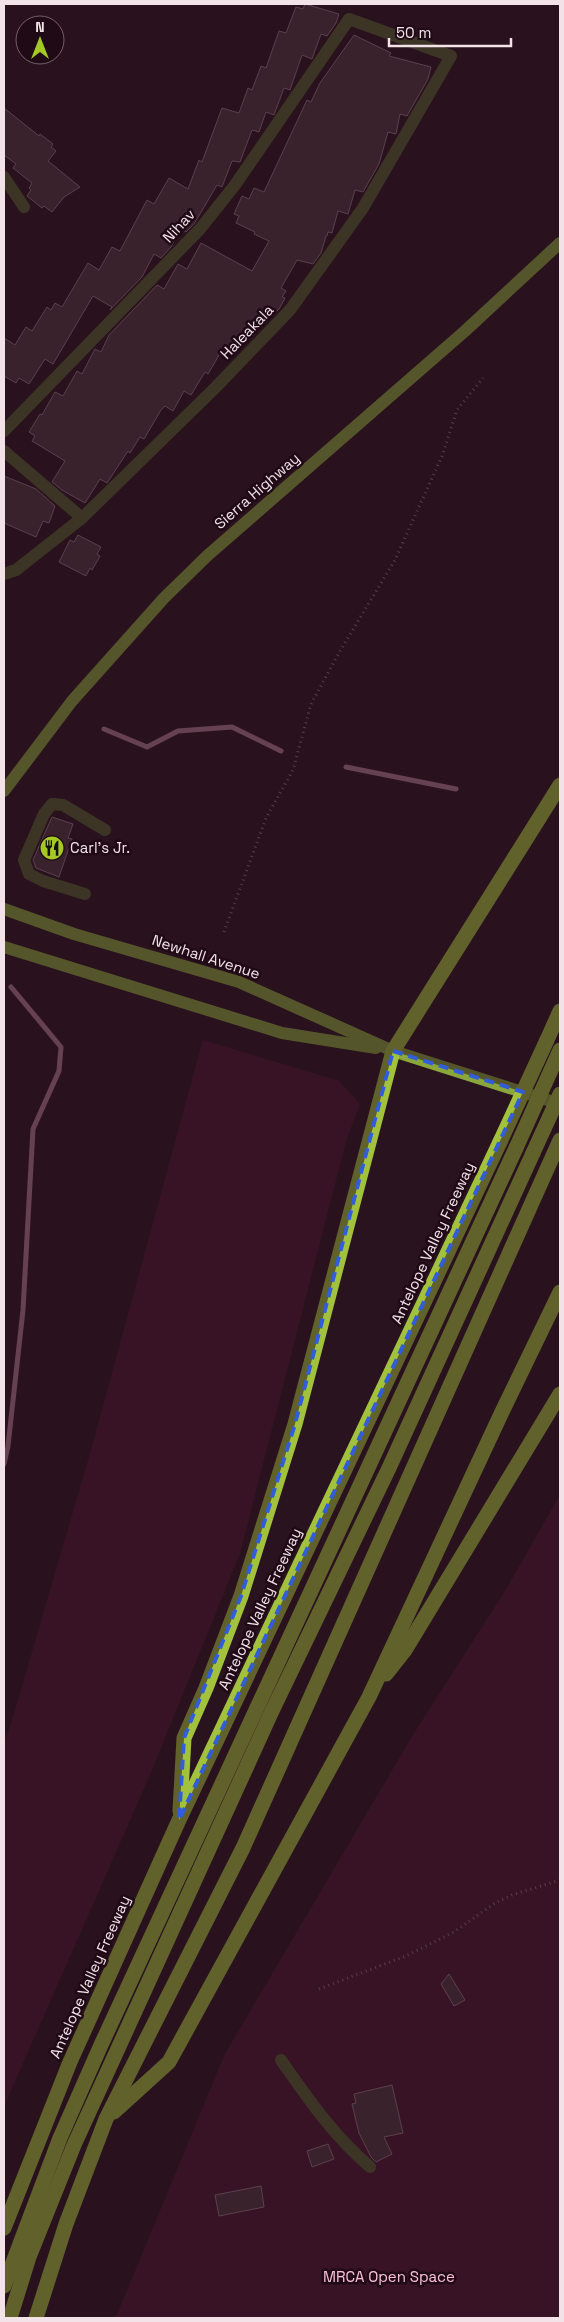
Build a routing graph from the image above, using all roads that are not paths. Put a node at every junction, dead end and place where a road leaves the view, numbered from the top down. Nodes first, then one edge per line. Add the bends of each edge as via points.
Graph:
1 (451, 56) joint
2 (4, 177) edge
3 (24, 207) dead end
4 (560, 243) edge
5 (4, 431) edge
6 (4, 451) edge
7 (82, 518) junction
8 (4, 574) edge
9 (560, 785) edge
10 (4, 791) edge
11 (106, 830) dead end
12 (85, 894) dead end
13 (4, 909) edge
14 (4, 947) edge
15 (560, 1010) edge
16 (560, 1050) edge
17 (394, 1051) junction
18 (559, 1101) edge
19 (560, 1140) edge
20 (560, 1292) edge
21 (560, 1394) edge
22 (369, 1697) junction
23 (179, 1820) junction
24 (281, 2060) dead end
25 (106, 2119) junction
26 (370, 2168) dead end
27 (4, 2228) edge
28 (4, 2286) edge
29 (10, 2318) edge
30 (36, 2318) edge

1 - 5 street, Nihav via 349,19 235,185 200,230
1 - 7 street, Haleakala via 363,208 290,310
2 - 3 street
4 - 10 main road, Sierra Highway via 465,331 207,556 164,598 72,701
6 - 7 street
7 - 8 street, Haleakala via 16,570
9 - 17 highway
11 - 12 street via 63,804 52,804 44,814 24,860 29,874
13 - 17 main road, Newhall Avenue via 74,934 239,982
14 - 17 main road, Newhall Avenue via 282,1032
15 - 23 highway, Antelope Valley Freeway, bridge
16 - 28 highway, bridge via 101,2046 60,2138
17 - 18 main road, Newhall Avenue
17 - 23 highway via 294,1424 241,1596 184,1738
18 - 29 highway, bridge via 268,1720 74,2145 29,2257
19 - 25 highway via 243,1848
20 - 22 highway
21 - 22 highway via 405,1650
22 - 25 highway via 169,2062
23 - 27 highway, Antelope Valley Freeway via 70,2062
24 - 26 street via 344,2144
25 - 30 highway via 66,2224

